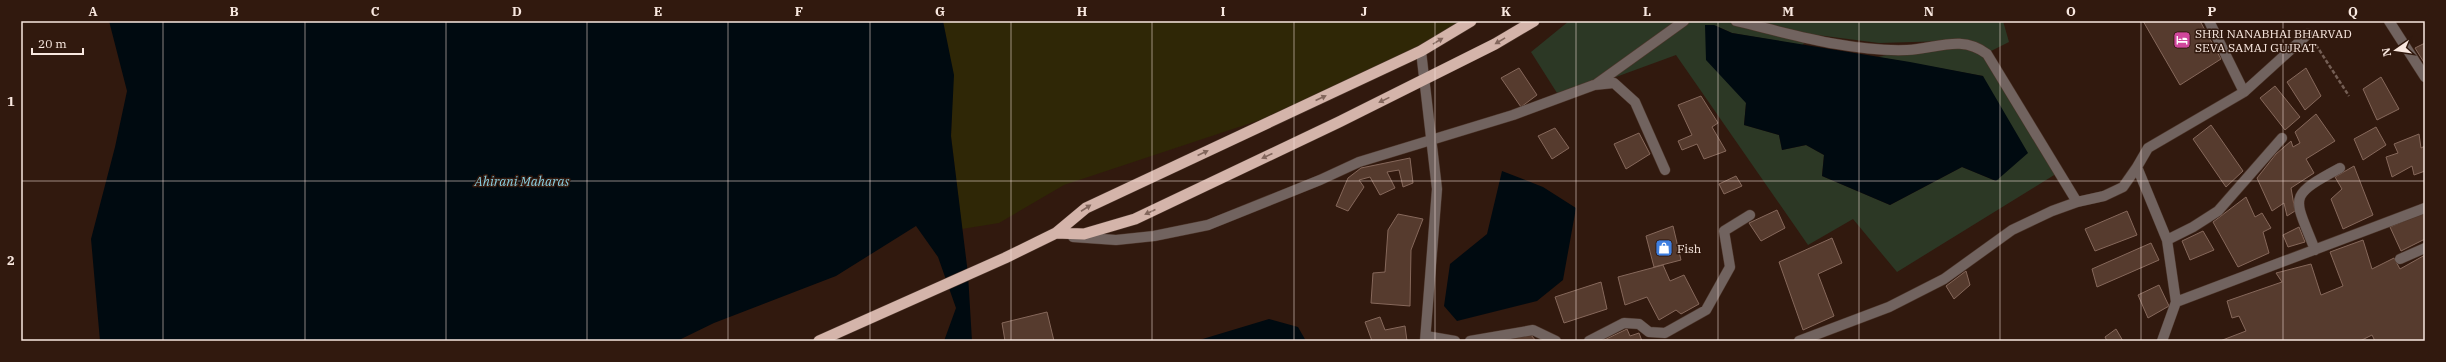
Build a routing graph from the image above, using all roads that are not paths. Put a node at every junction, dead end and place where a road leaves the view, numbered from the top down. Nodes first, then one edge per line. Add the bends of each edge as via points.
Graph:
1 (1471, 21) edge
2 (1534, 21) edge
3 (1684, 21) edge
4 (1736, 21) edge
5 (2208, 21) edge
6 (2389, 21) edge
7 (2308, 34) road end
8 (1421, 51) junction
9 (2425, 77) edge
10 (1424, 80) junction
11 (1594, 85) junction
12 (2244, 92) junction
13 (2282, 138) dead end
14 (1432, 142) junction
15 (2136, 167) junction
16 (2340, 168) dead end
17 (1665, 170) dead end
18 (2077, 202) junction
19 (2425, 208) edge
20 (1750, 216) dead end
21 (1056, 233) junction
22 (2167, 240) junction
23 (2425, 248) edge
24 (2315, 250) junction
25 (2400, 259) dead end
26 (2176, 302) junction
27 (1425, 339) edge
28 (819, 341) edge
29 (1455, 341) edge
30 (1470, 341) edge
31 (1556, 341) edge
32 (1589, 341) edge
33 (1799, 341) edge
34 (2162, 341) edge

8 -> 1 highway
2 -> 10 highway
3 - 11 street
4 - 18 street via 1806,38 1874,50 1909,50 1950,43 1976,46 1987,54
5 - 12 street
6 - 9 street
7 - 12 street
8 - 10 street
21 -> 8 highway via 1086,208
10 - 14 street
10 -> 21 highway via 1135,219 1084,234
11 - 14 street
11 - 17 street via 1614,83 1635,102
12 - 15 street via 2148,148
13 - 22 street via 2218,211 2193,228
14 - 21 street via 1359,162 1208,225 1154,236 1116,240 1082,239
14 - 27 street via 1438,190
15 - 18 street via 2123,187 2104,196
15 - 22 street
16 - 24 street via 2301,192 2298,200 2298,208
18 - 33 street via 2012,230 1944,279 1896,303
19 - 24 street
20 - 32 street via 1724,231 1730,267 1706,310 1666,333 1649,332 1639,324 1624,323
21 - 28 highway
22 - 26 street
23 - 25 street
24 - 26 street
26 - 34 street
27 - 29 street
30 - 31 street via 1533,330

